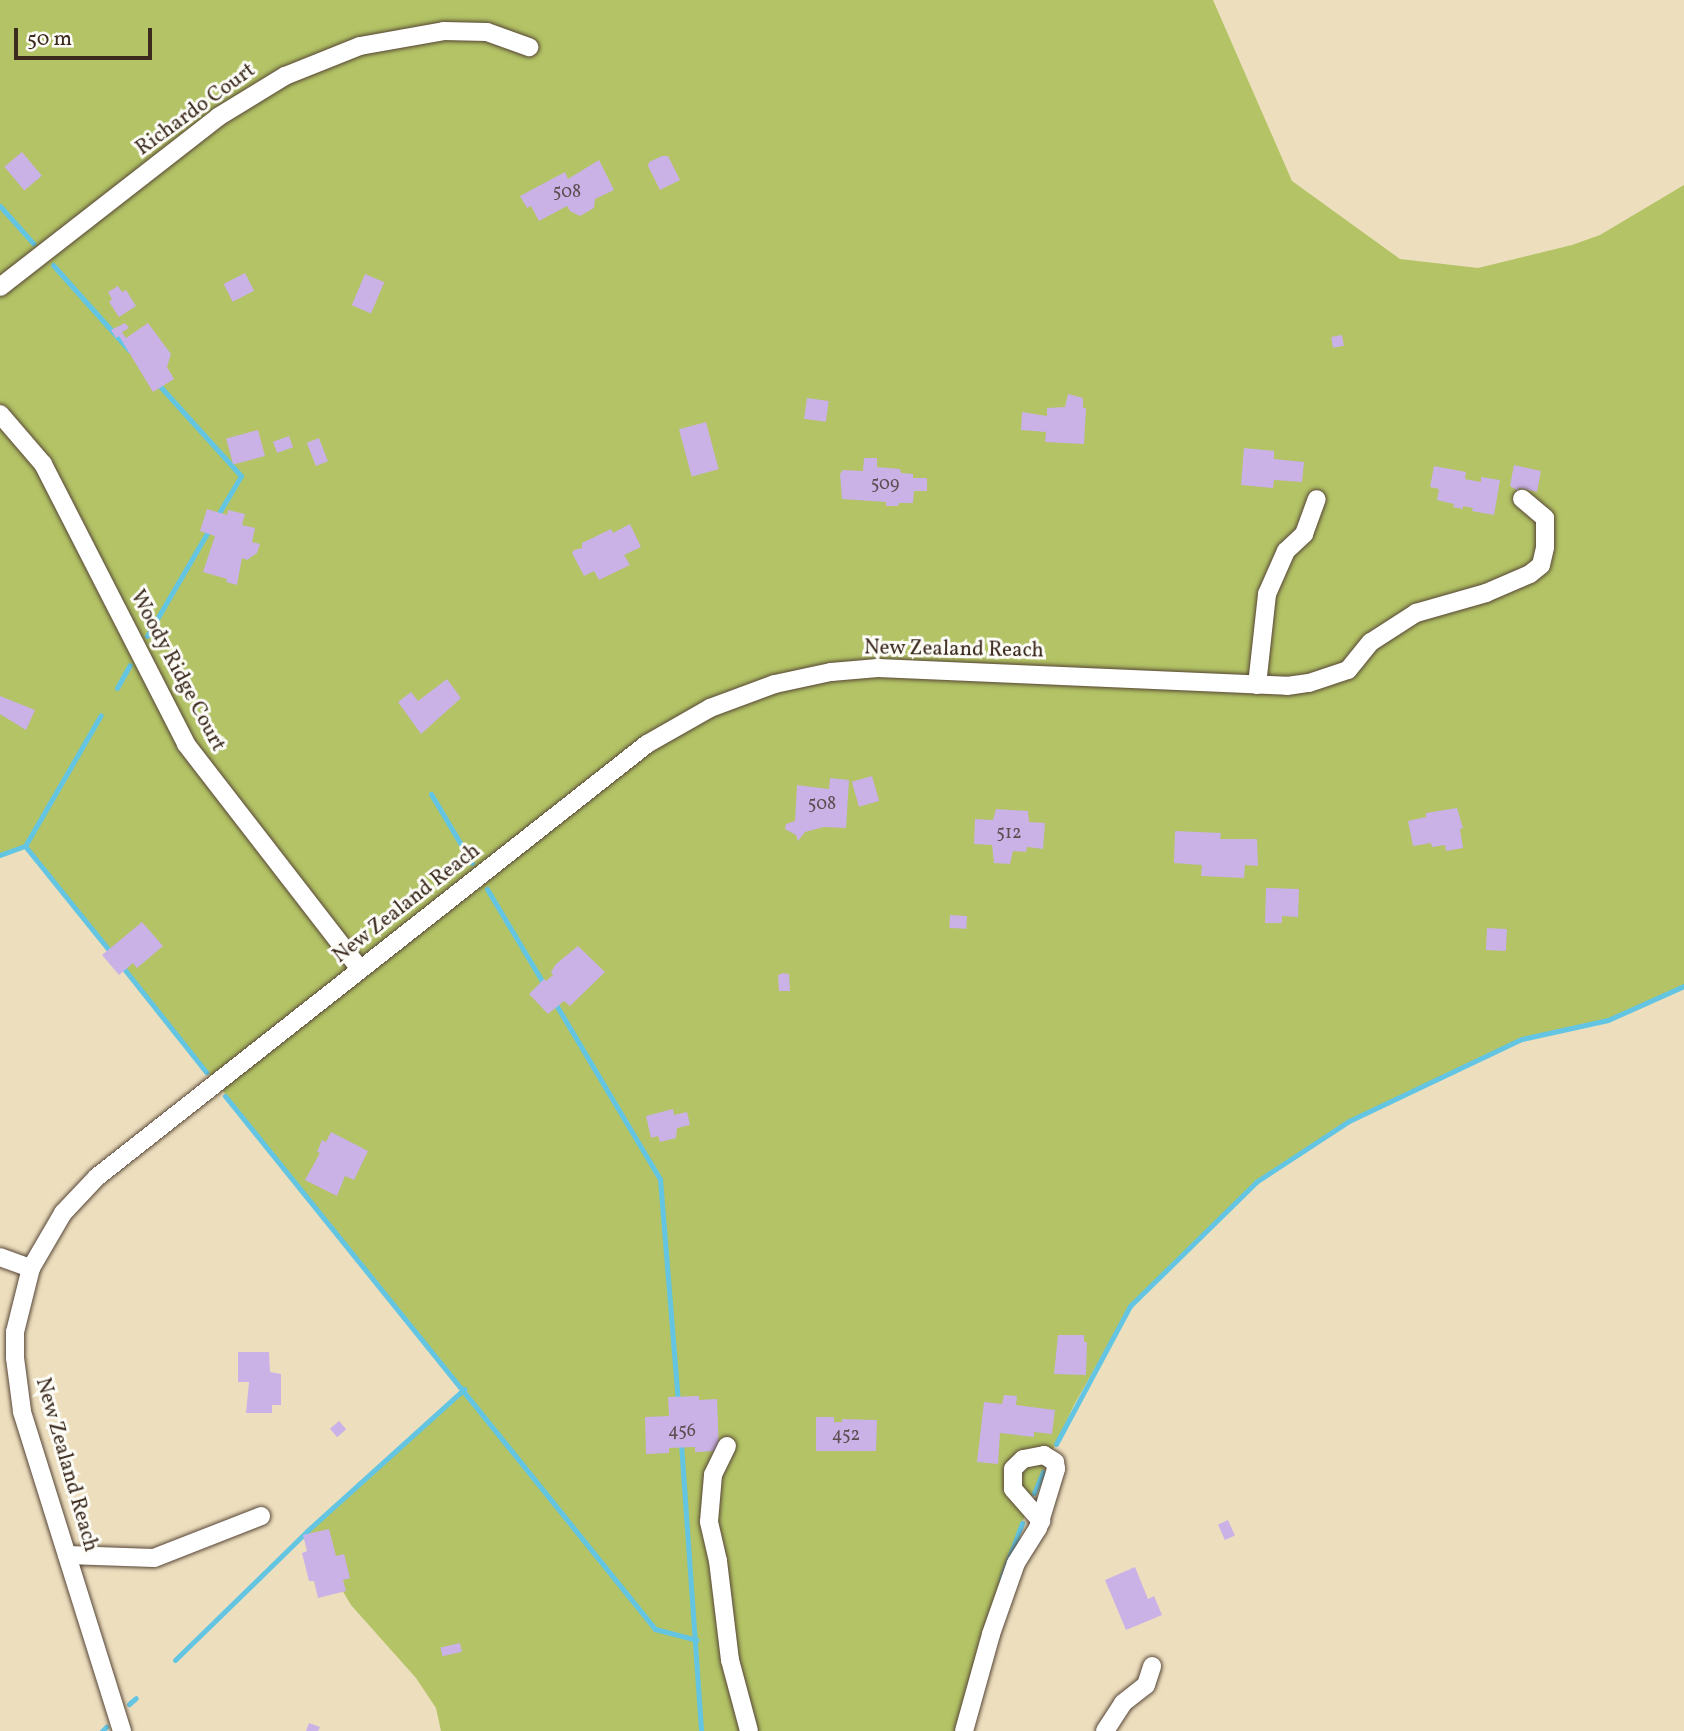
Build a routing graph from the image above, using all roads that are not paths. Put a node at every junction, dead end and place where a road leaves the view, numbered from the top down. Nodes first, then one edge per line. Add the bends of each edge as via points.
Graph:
1 (529, 47) dead end
2 (0, 287) edge
3 (0, 414) edge
4 (1317, 499) dead end
5 (1522, 499) dead end
6 (1257, 685) junction
7 (360, 970) junction
8 (0, 1257) edge
9 (31, 1268) junction
10 (7, 1344) edge
11 (727, 1446) dead end
12 (261, 1516) dead end
13 (1041, 1521) dead end
14 (67, 1555) junction
15 (1152, 1666) dead end
16 (122, 1731) edge
17 (748, 1731) edge
18 (964, 1731) edge
19 (1105, 1731) edge

1 - 2 street, Richardo Court via 487,32 444,31 360,46 285,76 218,117
3 - 7 street, Woody Ridge Court via 43,464 186,744
4 - 6 street via 1304,534 1286,551 1267,594
5 - 6 street, New Zealand Reach via 1545,518 1541,565 1530,574 1486,593 1416,613 1371,642 1348,670 1298,685
6 - 7 street, New Zealand Reach via 889,668 831,672 775,684 710,708 647,744
7 - 9 street, New Zealand Reach via 88,1186 63,1213
8 - 9 street
9 - 10 street, New Zealand Reach
10 - 14 street, New Zealand Reach via 22,1411
11 - 17 street via 713,1475 709,1521 730,1660
12 - 14 street via 153,1558
13 - 18 street via 1016,1563 990,1634
14 - 16 street, New Zealand Reach
15 - 19 street via 1146,1685 1124,1703

